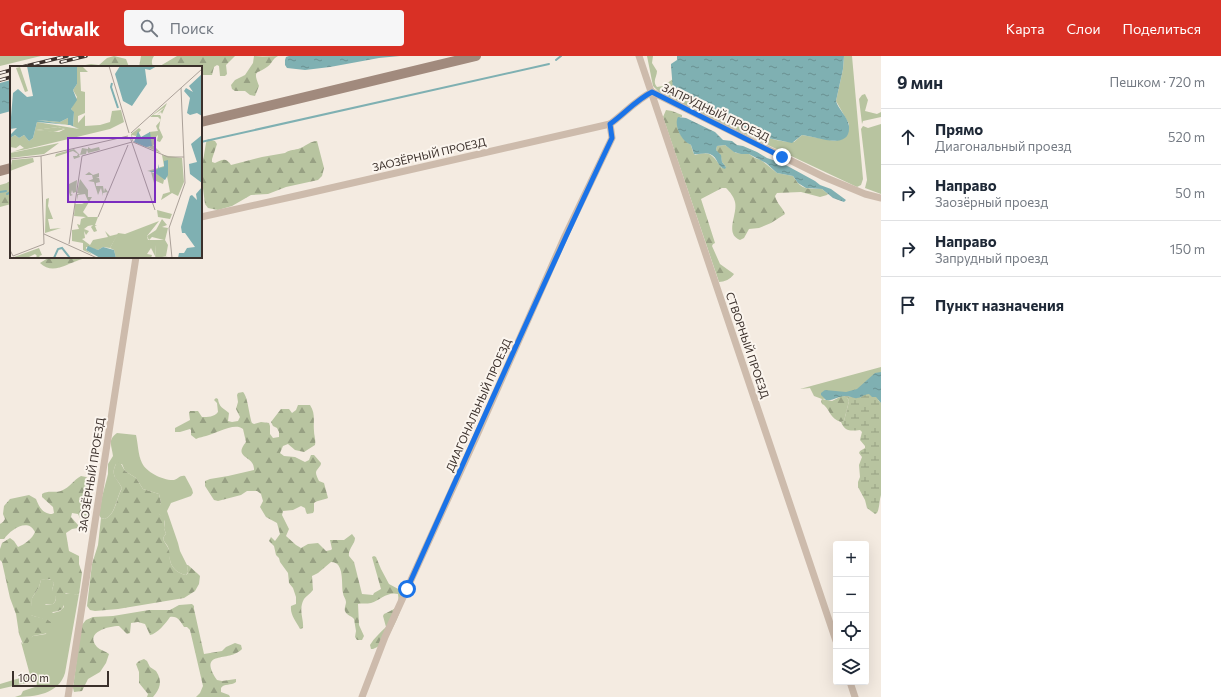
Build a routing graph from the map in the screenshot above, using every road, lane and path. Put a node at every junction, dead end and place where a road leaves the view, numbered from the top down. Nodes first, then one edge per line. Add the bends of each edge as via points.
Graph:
1 (476, 56) edge
2 (639, 56) edge
3 (652, 92) junction
4 (202, 122) edge
5 (610, 124) junction
6 (10, 168) edge
7 (0, 171) edge
8 (881, 198) edge
9 (202, 217) edge
10 (136, 258) edge
11 (833, 632) edge
12 (851, 685) edge
13 (68, 697) edge
14 (362, 697) edge
15 (855, 697) edge

1 - 4 main road
2 - 3 street, СТВОРНЫЙ ПРОЕЗД
3 - 5 street, ЗАОЗЁРНЫЙ ПРОЕЗД via 641,97
3 - 8 street, ЗАПРУДНЫЙ ПРОЕЗД via 824,177
3 - 11 street, СТВОРНЫЙ ПРОЕЗД
5 - 9 street, ЗАОЗЁРНЫЙ ПРОЕЗД
5 - 14 street, ДИАГОНАЛЬНЫЙ ПРОЕЗД via 612,138 565,236 385,637
6 - 7 main road
10 - 13 street, ЗАОЗЁРНЫЙ ПРОЕЗД
12 - 15 street

